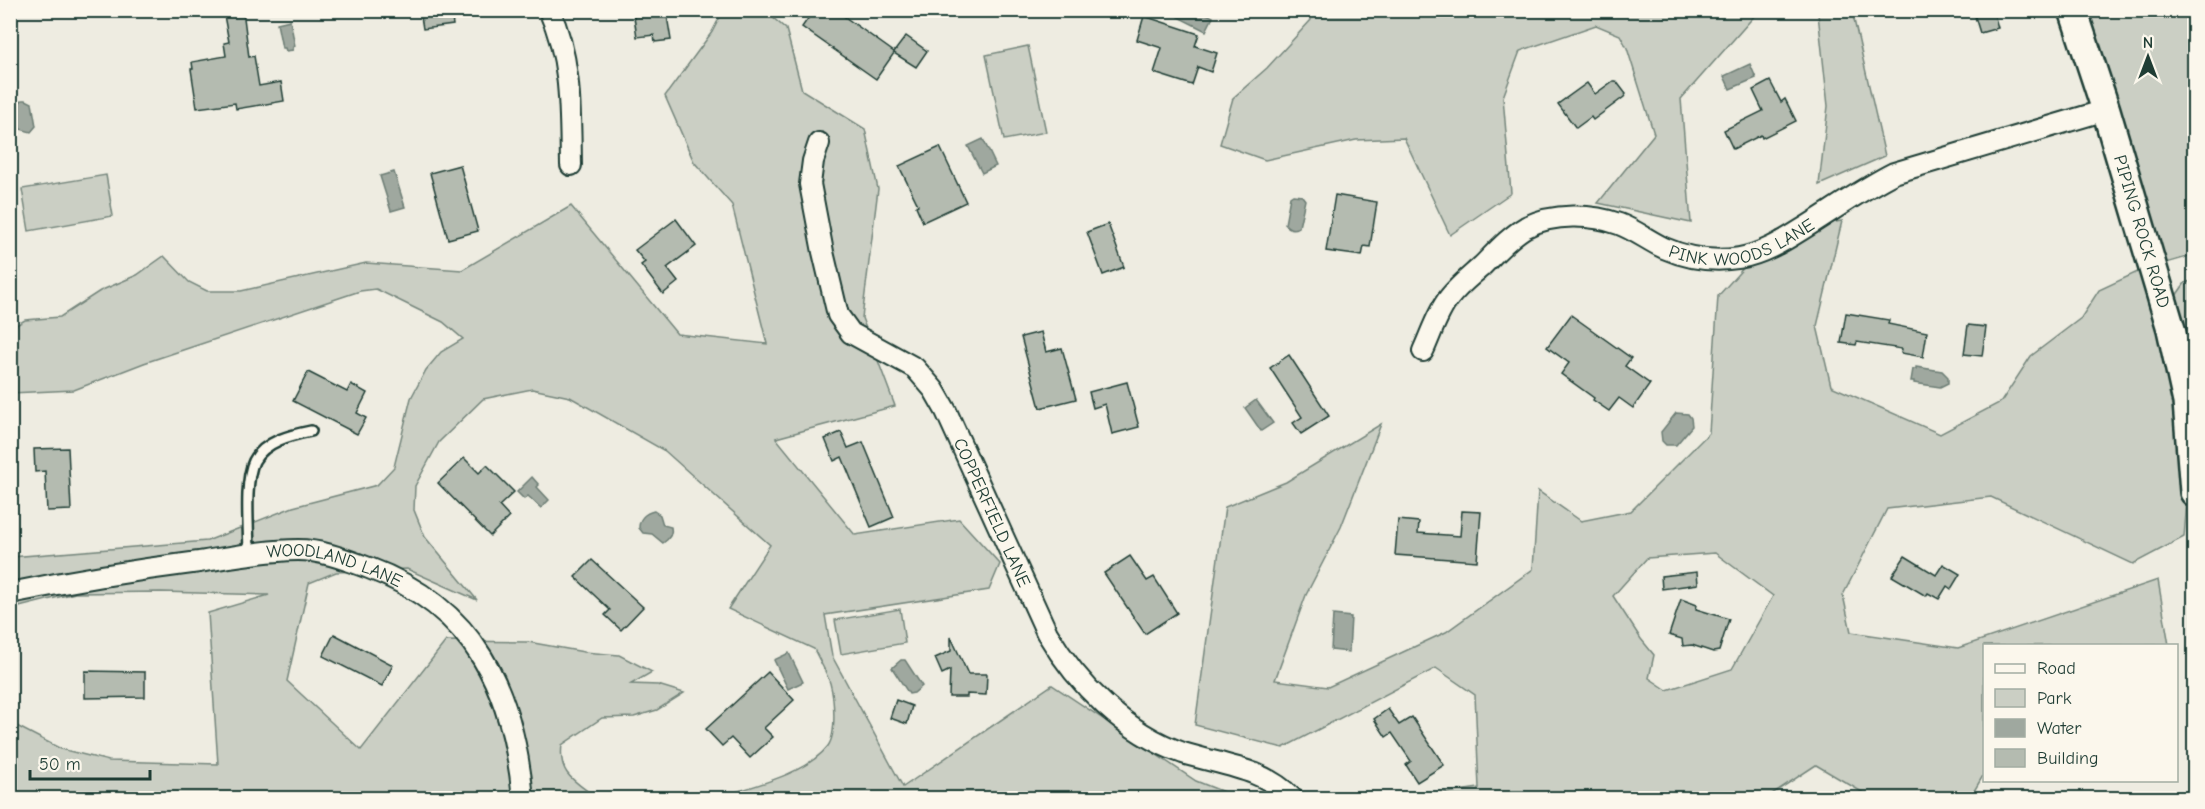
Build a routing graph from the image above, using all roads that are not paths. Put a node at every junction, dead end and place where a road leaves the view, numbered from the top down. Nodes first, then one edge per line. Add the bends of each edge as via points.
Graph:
1 (549, 10) edge
2 (2073, 10) edge
3 (2106, 110) junction
4 (819, 143) dead end
5 (571, 165) dead end
6 (1423, 351) dead end
7 (311, 431) dead end
8 (2194, 492) edge
9 (249, 555) junction
10 (10, 593) edge
11 (523, 798) edge
12 (1292, 798) edge

1 - 5 street via 568,79
2 - 3 street, PIPING ROCK ROAD
3 - 6 street, PINK WOODS LANE via 1894,173 1782,241 1738,258 1686,256 1596,218 1558,218 1537,223 1508,241 1449,297
3 - 8 street, PIPING ROCK ROAD via 2171,329 2187,402
4 - 12 street, COPPERFIELD LANE via 810,184 837,315 851,333 915,368 934,390 1058,651 1094,696 1143,733 1181,752 1250,771
7 - 9 lane via 286,436 262,451 254,462 248,486
9 - 10 street, WOODLAND LANE
9 - 11 street, WOODLAND LANE via 301,550 339,557 385,574 440,607 474,643 498,687 508,713

